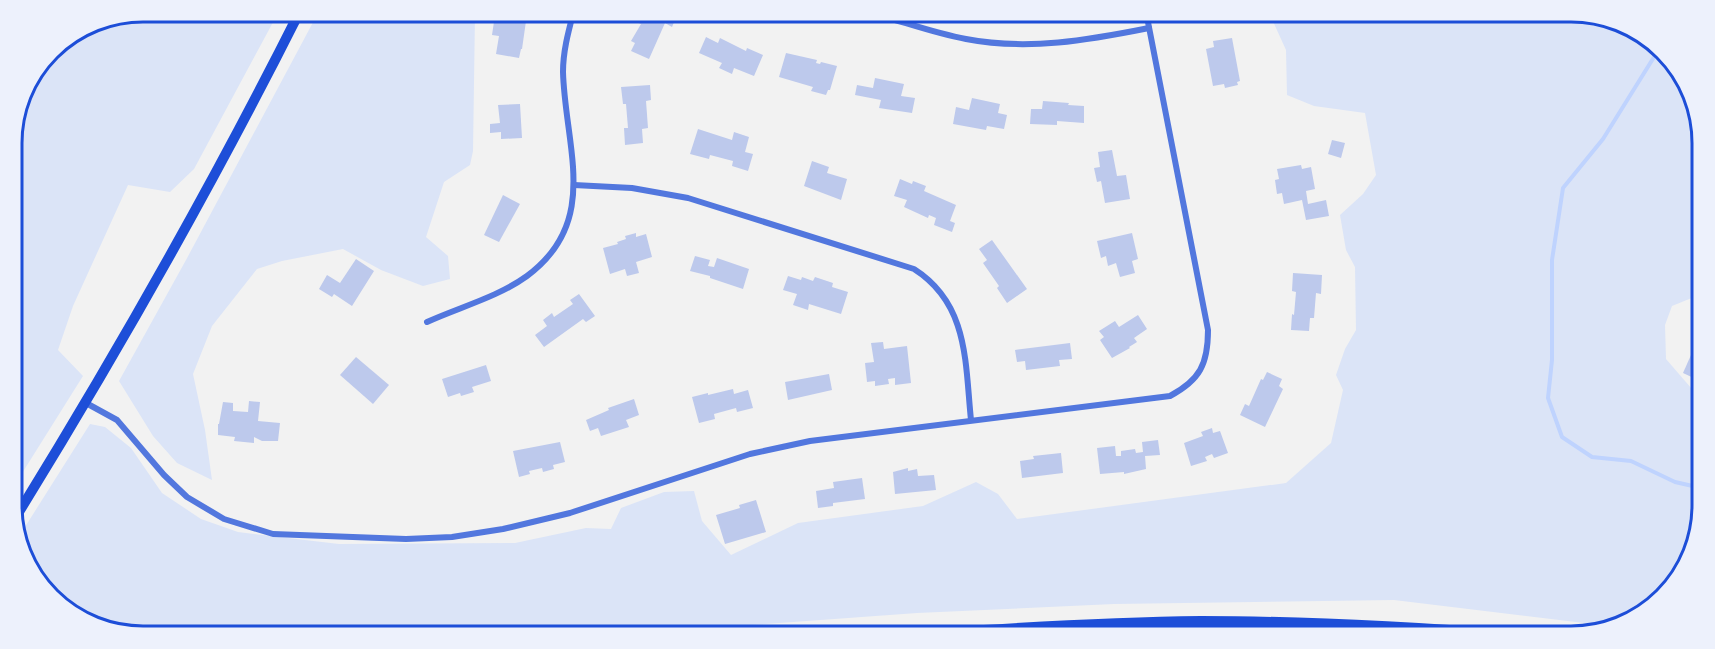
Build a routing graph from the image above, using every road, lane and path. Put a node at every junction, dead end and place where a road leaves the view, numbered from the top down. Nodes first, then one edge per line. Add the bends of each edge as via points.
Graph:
1 (294, 22) edge
2 (571, 22) edge
3 (904, 22) edge
4 (1148, 22) edge
5 (1149, 28) junction
6 (574, 185) junction
7 (427, 322) dead end
8 (87, 403) junction
9 (971, 420) junction
10 (22, 507) edge
11 (1076, 626) edge
12 (1349, 626) edge

1 - 8 main road via 180,240
2 - 6 street via 563,70
3 - 5 street via 1002,44 1078,41
4 - 5 street
5 - 9 street via 1208,330 1204,364 1197,377 1170,396
6 - 7 street via 572,208 558,243 536,268 517,283
6 - 9 street via 632,188 688,198 914,269 939,290 956,320 963,343
8 - 9 street via 127,429 187,497 224,519 273,534 372,538 452,537 503,529 570,513 750,454 810,441
8 - 10 main road
11 - 12 highway via 1202,622

